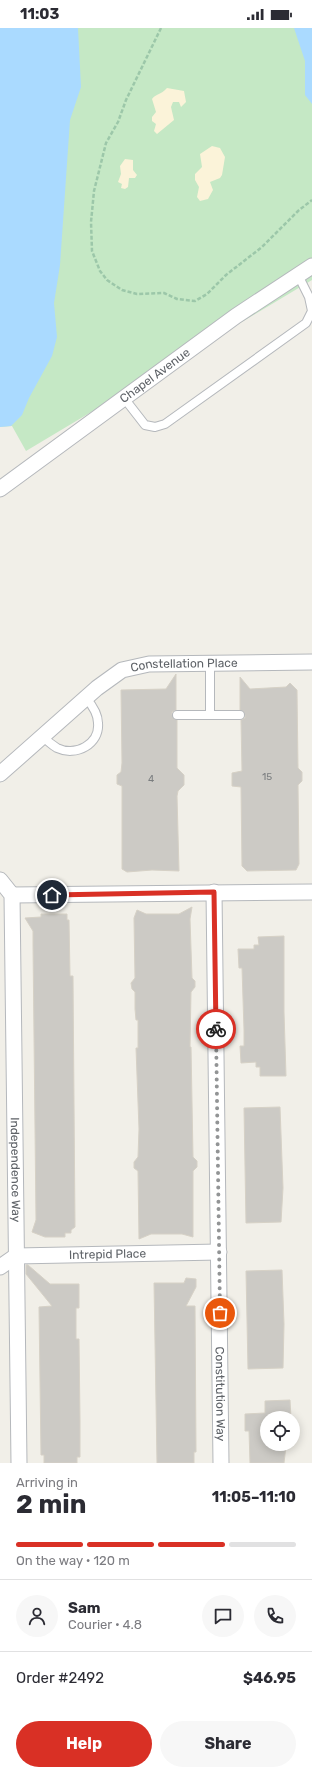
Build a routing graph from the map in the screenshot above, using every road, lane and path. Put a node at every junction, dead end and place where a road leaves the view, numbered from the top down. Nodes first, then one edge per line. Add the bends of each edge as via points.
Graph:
1 (161, 28) edge
2 (312, 200) edge
3 (312, 266) edge
4 (298, 275) junction
5 (124, 398) junction
6 (0, 489) edge
7 (312, 662) edge
8 (210, 663) junction
9 (86, 698) junction
10 (176, 715) dead end
11 (210, 715) junction
12 (240, 715) dead end
13 (43, 736) junction
14 (0, 774) edge
15 (0, 880) edge
16 (214, 892) junction
17 (312, 892) edge
18 (12, 895) junction
19 (219, 1252) junction
20 (16, 1256) junction
21 (0, 1267) edge
22 (19, 1463) edge
23 (222, 1463) edge

1 - 2 path via 106,143 94,191 92,251 100,271 107,280 122,290 137,294 164,293 177,299 195,301 207,294 226,275 262,247
3 - 4 street, Chapel Avenue
4 - 5 street, Chapel Avenue via 236,316
4 - 5 lane via 309,297 312,311 306,323 165,424 145,425
5 - 6 street, Chapel Avenue
7 - 8 street, Constellation Place
8 - 9 street, Constellation Place via 149,664 130,668 114,674
8 - 11 lane
9 - 13 street, Constellation Place
9 - 13 lane via 94,708 98,722 98,729 92,742 79,750 65,751 52,745
10 - 11 lane
11 - 12 lane
13 - 14 street, Constellation Place
15 - 18 street
16 - 17 street
16 - 18 street
16 - 19 street, Constitution Way
18 - 20 street, Independence Way
19 - 20 street, Intrepid Place
19 - 23 street, Constitution Way
20 - 21 street
20 - 22 street, Independence Way

